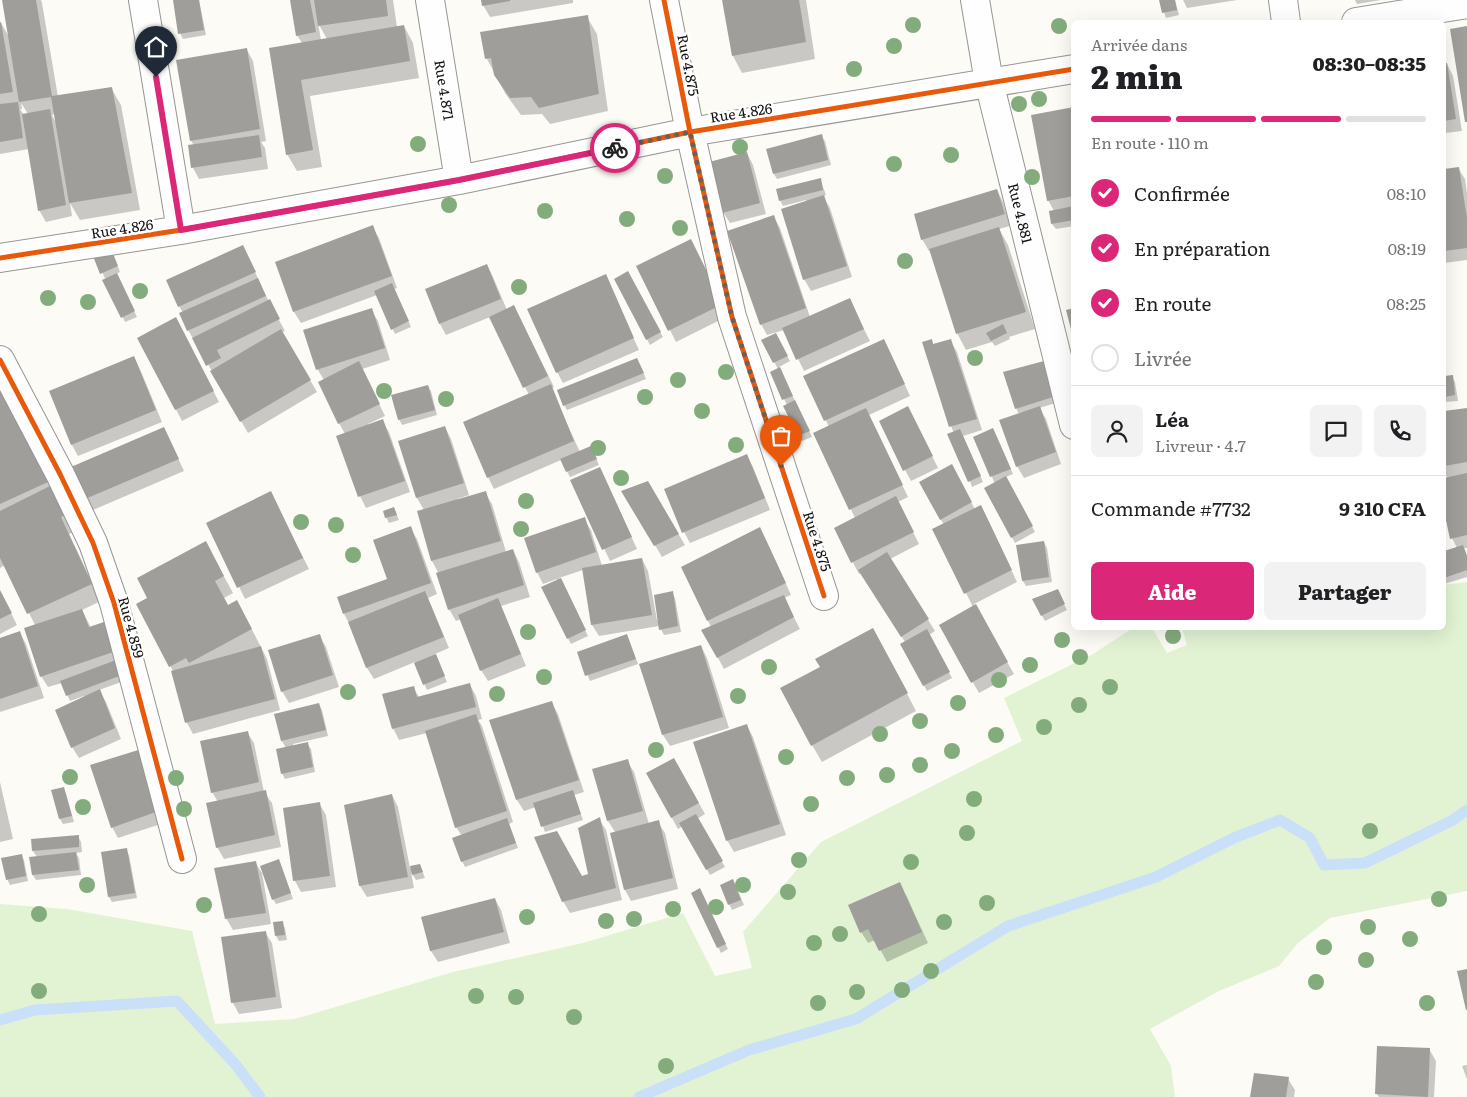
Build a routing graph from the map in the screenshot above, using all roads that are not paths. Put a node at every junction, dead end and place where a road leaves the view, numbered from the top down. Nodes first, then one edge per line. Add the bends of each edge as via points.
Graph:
1 (142, 0) edge
2 (430, 0) edge
3 (664, 0) edge
4 (975, 0) edge
5 (1282, 0) edge
6 (1467, 4) edge
7 (1286, 20) edge
8 (1368, 20) edge
9 (1071, 69) edge
10 (989, 82) junction
11 (690, 132) junction
12 (459, 180) junction
13 (181, 230) junction
14 (0, 258) edge
15 (0, 360) edge
16 (1071, 413) edge
17 (824, 596) dead end
18 (182, 859) dead end

1 - 13 street
2 - 12 street, Rue 4.871
3 - 11 street, Rue 4.875
4 - 10 street, Rue 4.881
5 - 7 street
6 - 8 street
9 - 10 street, Rue 4.826
10 - 11 street, Rue 4.826
10 - 16 street, Rue 4.881
11 - 12 street, Rue 4.826
11 - 17 street, Rue 4.875 via 732,317
12 - 13 street, Rue 4.826
13 - 14 street, Rue 4.826
15 - 18 street, Rue 4.859 via 93,543 114,603

